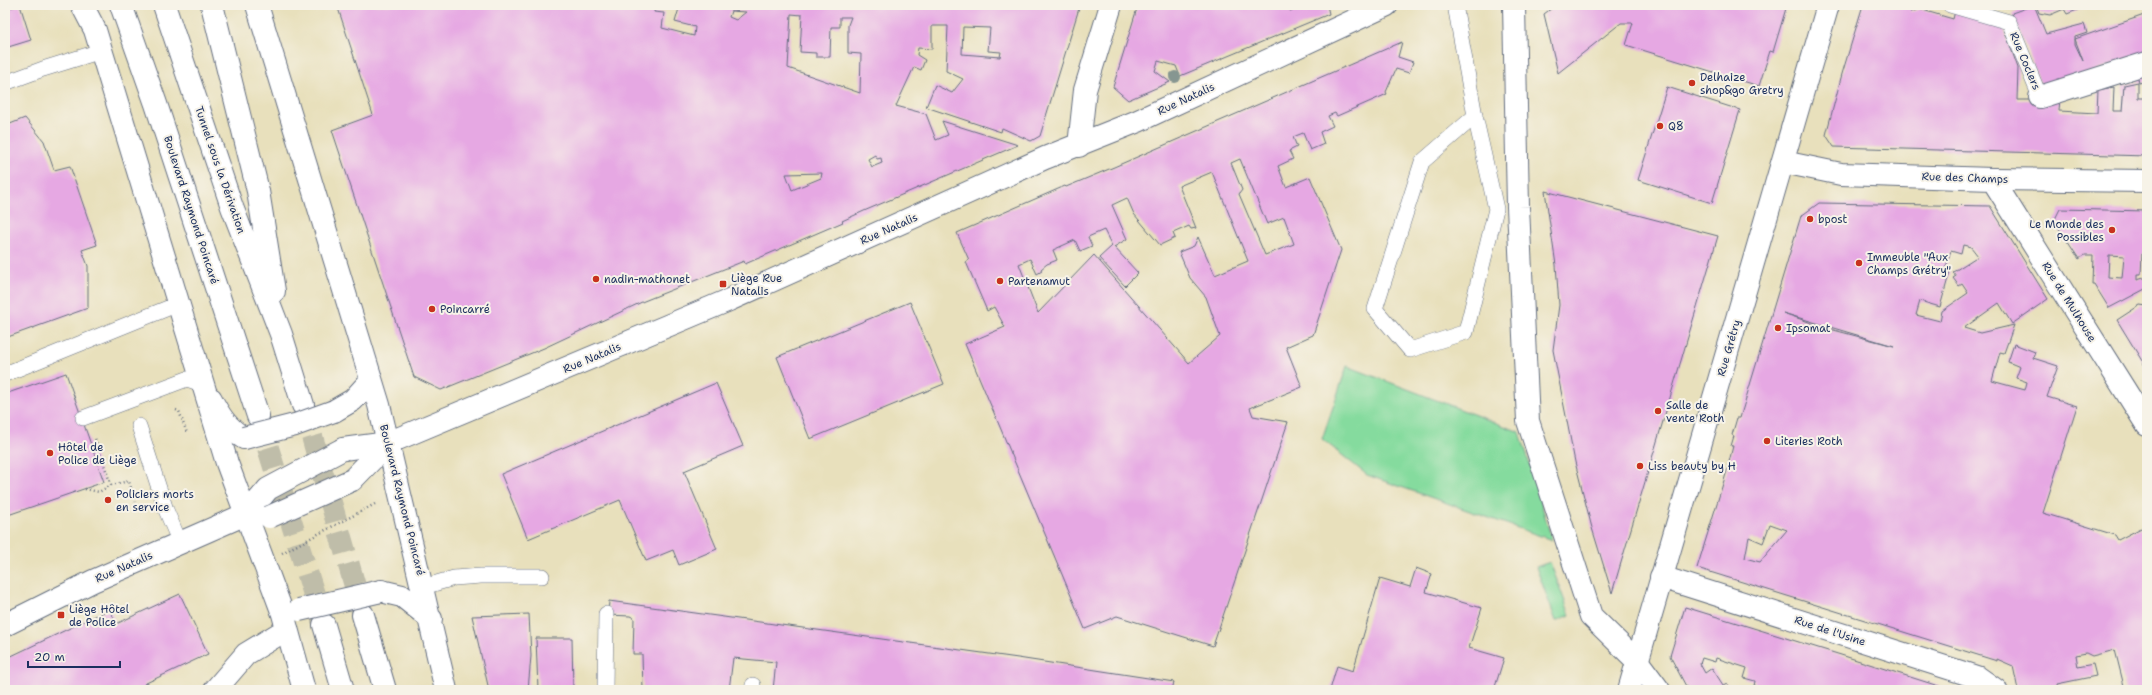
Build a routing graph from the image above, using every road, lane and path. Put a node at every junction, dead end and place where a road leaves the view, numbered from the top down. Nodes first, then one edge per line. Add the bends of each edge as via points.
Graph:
1 (82, 5) edge
2 (121, 5) edge
3 (164, 5) edge
4 (212, 5) edge
5 (257, 5) edge
6 (1111, 5) edge
7 (1387, 5) edge
8 (1455, 5) edge
9 (1514, 5) edge
10 (1828, 5) edge
11 (1950, 5) edge
12 (101, 52) junction
13 (2147, 63) edge
14 (5, 83) edge
15 (2040, 98) joint
16 (1475, 116) junction
17 (1079, 146) junction
18 (1784, 162) junction
19 (1992, 179) junction
20 (2147, 181) edge
21 (178, 304) junction
22 (281, 334) junction
23 (5, 374) edge
24 (371, 380) junction
25 (204, 386) junction
26 (303, 405) tunnel mouth
27 (258, 416) tunnel mouth
28 (82, 418) dead end
29 (2147, 425) edge
30 (139, 426) dead end
31 (388, 444) junction
32 (111, 485) dead end
33 (135, 502) dead end
34 (379, 502) dead end
35 (246, 514) junction
36 (180, 543) junction
37 (282, 554) dead end
38 (542, 576) dead end
39 (1661, 577) junction
40 (423, 587) junction
41 (606, 614) dead end
42 (364, 615) tunnel mouth
43 (290, 618) junction
44 (431, 619) junction
45 (5, 624) edge
46 (324, 625) tunnel mouth
47 (1638, 662) junction
48 (215, 690) edge
49 (304, 690) edge
50 (342, 690) edge
51 (385, 690) edge
52 (446, 690) edge
53 (605, 690) edge
54 (1629, 690) edge
55 (1659, 690) edge
56 (1996, 690) edge

1 - 12 street via 95,30
2 - 27 street, Boulevard Raymond Poincaré via 154,97
3 - 22 street, Tunnel sous la Dérivation via 232,207
4 - 22 street via 258,191
5 - 24 street, Boulevard Raymond Poincaré
6 - 17 street via 1085,90
7 - 17 street, Rue Natalis
8 - 16 lane
9 - 47 street via 1518,207 1528,421 1591,616
10 - 18 street, Rue Grétry
11 - 15 lane, Rue Coclers via 2009,22
12 - 14 lane
12 - 21 street
13 - 15 street, Rue Coclers
16 - 16 lane via 1422,162 1376,309 1410,350 1466,332 1496,209
17 - 31 street, Rue Natalis via 1045,158 729,300
18 - 19 street, Rue des Champs via 1841,174
18 - 39 street, Rue Grétry
19 - 20 street, Rue des Champs
19 - 29 street, Rue de Mulhouse
21 - 23 lane
21 - 25 street
22 - 26 street
24 - 25 street, bridge via 352,400 334,411 295,425 244,438 232,431 217,411
24 - 31 street, Boulevard Raymond Poincaré
25 - 28 lane via 187,379
25 - 35 street via 227,463
30 - 36 lane via 166,510
31 - 35 street, Rue Natalis, bridge via 343,449 268,489
31 - 35 street, Rue Natalis, bridge via 352,480 269,517
31 - 40 street, Boulevard Raymond Poincaré
32 - 33 path via 129,481
34 - 37 path, bridge
35 - 36 street, Rue Natalis
35 - 43 street
36 - 45 street, Rue Natalis via 93,581
38 - 40 lane via 454,578
39 - 47 street, Rue Grétry
39 - 56 street, Rue de l'Usine via 1979,678
40 - 44 street, Boulevard Raymond Poincaré
41 - 53 lane
42 - 51 street
43 - 44 street, bridge via 381,591 402,596
43 - 48 street via 246,654
43 - 49 street
44 - 52 street, Boulevard Raymond Poincaré
46 - 50 street
47 - 54 street, Rue Grétry
47 - 55 street

